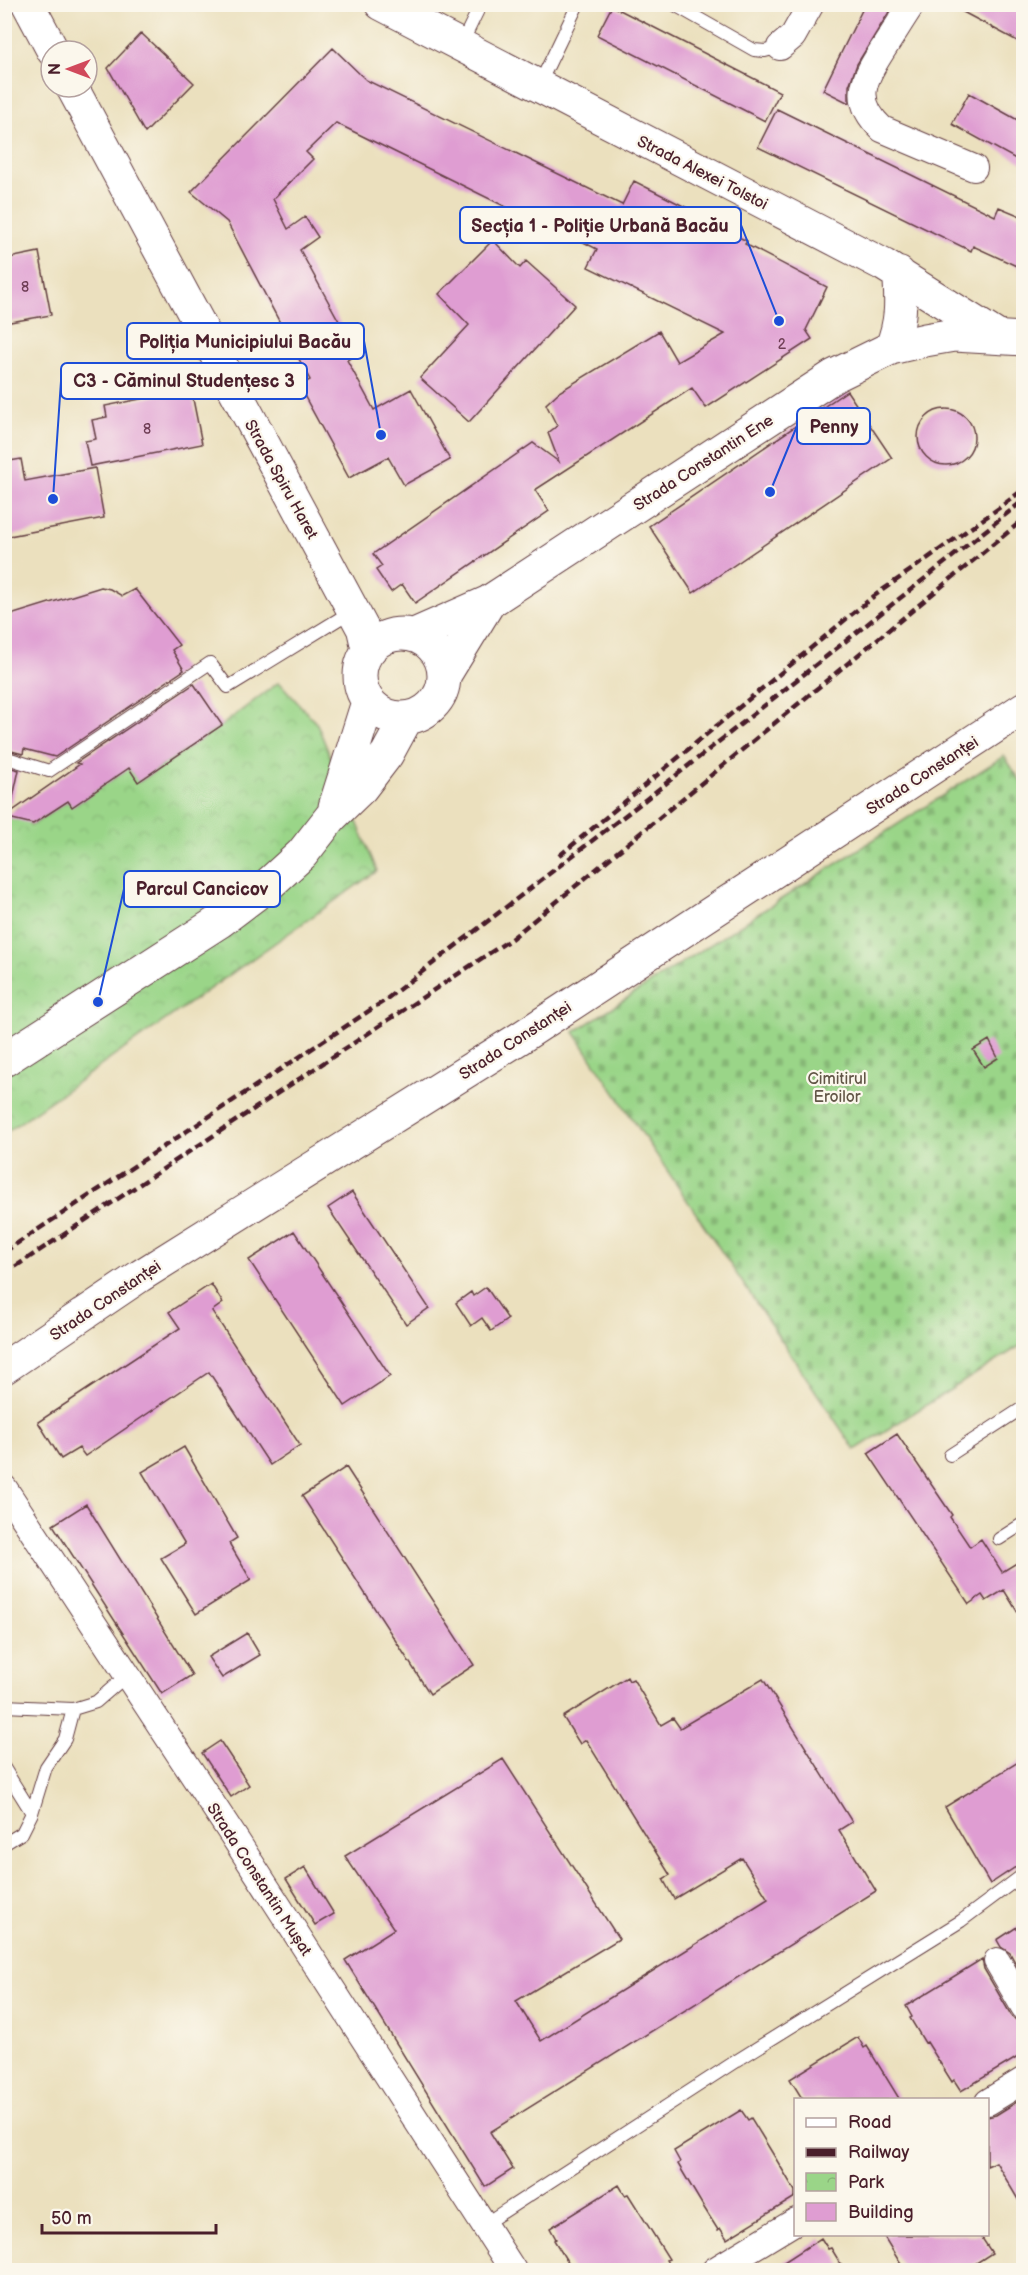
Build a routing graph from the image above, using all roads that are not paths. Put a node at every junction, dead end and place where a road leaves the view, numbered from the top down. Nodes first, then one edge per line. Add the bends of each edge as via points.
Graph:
1 (28, 4) edge
2 (381, 4) edge
3 (481, 4) edge
4 (578, 4) edge
5 (673, 4) edge
6 (811, 4) edge
7 (912, 4) edge
8 (47, 39) edge
9 (460, 46) junction
10 (780, 47) joint
11 (538, 86) junction
12 (78, 99) edge
13 (974, 168) dead end
14 (899, 273) junction
15 (1010, 337) edge
16 (891, 348) junction
17 (489, 602) junction
18 (353, 611) junction
19 (414, 636) junction
20 (368, 651) junction
21 (444, 674) junction
22 (368, 702) junction
23 (1023, 708) edge
24 (406, 719) junction
25 (4, 757) edge
26 (331, 817) junction
27 (4, 1060) edge
28 (4, 1368) edge
29 (1023, 1407) edge
30 (950, 1455) dead end
31 (4, 1488) edge
32 (1023, 1523) edge
33 (999, 1539) dead end
34 (126, 1676) junction
35 (4, 1706) edge
36 (73, 1708) junction
37 (4, 1767) edge
38 (32, 1813) junction
39 (4, 1844) edge
40 (1023, 1874) edge
41 (997, 1961) dead end
42 (1023, 2007) edge
43 (1023, 2080) edge
44 (989, 2101) edge
45 (794, 2222) edge
46 (483, 2225) junction
47 (513, 2271) edge
48 (715, 2271) edge

1 - 8 street
2 - 9 street, Strada Alexei Tolstoi
3 - 9 lane
4 - 11 lane
5 - 10 lane via 754,50
6 - 10 street via 793,36
7 - 13 street via 866,77 866,107 882,129
9 - 11 street, Strada Alexei Tolstoi
11 - 14 street, Strada Alexei Tolstoi
12 - 18 street, Strada Spiru Haret
14 - 15 street, Strada Alexei Tolstoi
14 - 16 street via 899,328
15 - 16 main road, Strada Constantin Ene via 954,335
16 - 17 main road, Strada Constantin Ene via 834,376
17 - 19 main road, Strada Constantin Ene
17 - 21 main road, Strada Constantin Ene
18 - 20 street, Strada Spiru Haret via 363,629
18 - 25 lane via 228,687 210,663 49,771
19 - 20 main road via 397,634 381,639
19 - 21 main road via 429,644 440,657
20 - 22 main road via 359,676
21 - 24 main road via 441,693 430,708
22 - 24 main road via 378,712
22 - 26 main road
23 - 28 street, Strada Constanței via 520,1038 140,1276
24 - 26 main road via 387,754 361,788
26 - 27 main road via 302,854 220,921
29 - 30 lane
31 - 34 street, Strada Constantin Mușat
32 - 33 lane
34 - 36 lane via 96,1702
34 - 46 street, Strada Constantin Mușat
35 - 36 lane
36 - 38 lane via 65,1739 46,1767
37 - 38 lane
38 - 39 lane via 22,1833
40 - 46 lane via 951,1928
41 - 42 street
43 - 44 street
45 - 48 street
46 - 47 street, Strada Constantin Mușat

